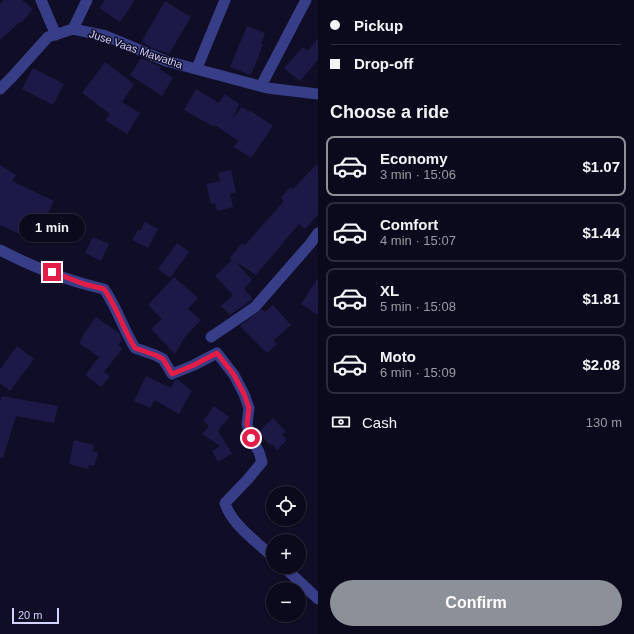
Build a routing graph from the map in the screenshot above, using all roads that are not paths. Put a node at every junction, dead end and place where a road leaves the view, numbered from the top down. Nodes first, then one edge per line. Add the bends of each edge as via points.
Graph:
1 (41, 0) edge
2 (87, 0) edge
3 (224, 0) edge
4 (306, 0) edge
5 (72, 29) junction
6 (56, 35) junction
7 (197, 68) junction
8 (260, 86) junction
9 (0, 88) edge
10 (318, 94) edge
11 (318, 233) edge
12 (314, 247) edge
13 (0, 250) edge
14 (211, 337) dead end
15 (266, 550) edge
16 (291, 574) edge
17 (318, 599) edge

1 - 6 street
2 - 5 street
3 - 7 street
4 - 8 street
5 - 6 street
5 - 7 street, Juse Vaas Mawatha via 106,36 166,61
6 - 9 street via 48,38
7 - 8 street, Juse Vaas Mawatha
8 - 10 street, Juse Vaas Mawatha
11 - 12 street
12 - 14 street via 255,307
13 - 15 street via 31,265 104,289 113,301 135,348 163,359 172,374 217,353 234,375 244,394 249,408 247,424 262,462 225,503 234,520
16 - 17 street

